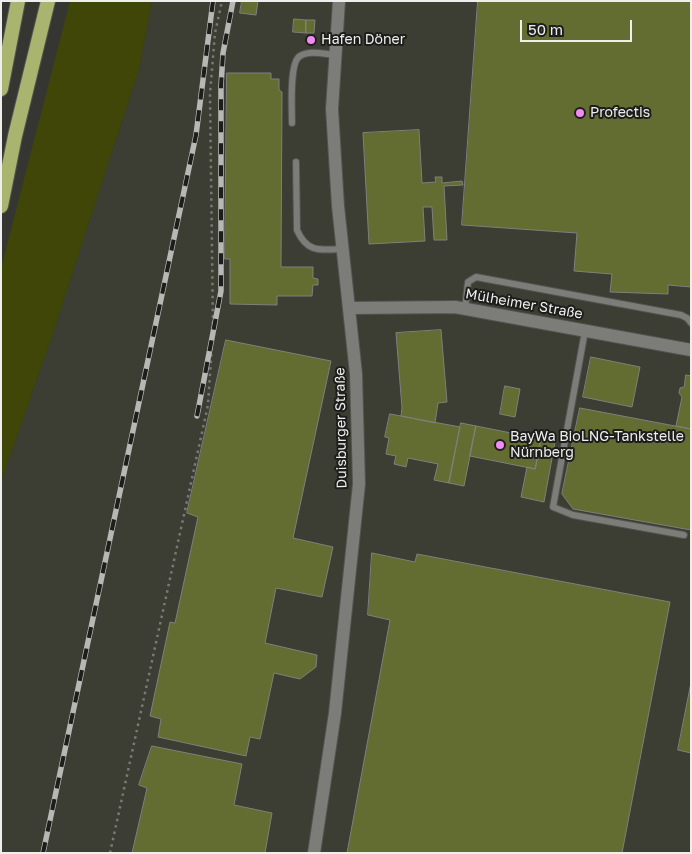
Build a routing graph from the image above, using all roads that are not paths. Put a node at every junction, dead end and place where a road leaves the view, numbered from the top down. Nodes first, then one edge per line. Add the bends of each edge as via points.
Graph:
1 (18, 1) edge
2 (48, 1) edge
3 (339, 1) edge
4 (335, 55) junction
5 (1, 89) edge
6 (292, 124) dead end
7 (296, 162) dead end
8 (1, 206) edge
9 (343, 249) junction
10 (350, 308) junction
11 (465, 309) junction
12 (691, 323) edge
13 (585, 331) junction
14 (691, 343) edge
15 (690, 350) edge
16 (684, 535) dead end
17 (314, 853) edge

1 - 5 highway
2 - 8 highway via 14,136
3 - 4 street, Duisburger Straße
4 - 6 lane via 311,53 299,56 294,64
4 - 9 street, Duisburger Straße via 332,110
7 - 9 lane via 296,230 301,240 308,247 322,250
9 - 10 street, Duisburger Straße
10 - 11 street, Mülheimer Straße
10 - 17 street, Duisburger Straße via 356,374 359,484 335,713
11 - 12 lane via 468,282 476,277 681,315
11 - 13 street, Mülheimer Straße
13 - 15 street, Mülheimer Straße
13 - 16 lane via 553,507 573,515
14 - 15 lane

